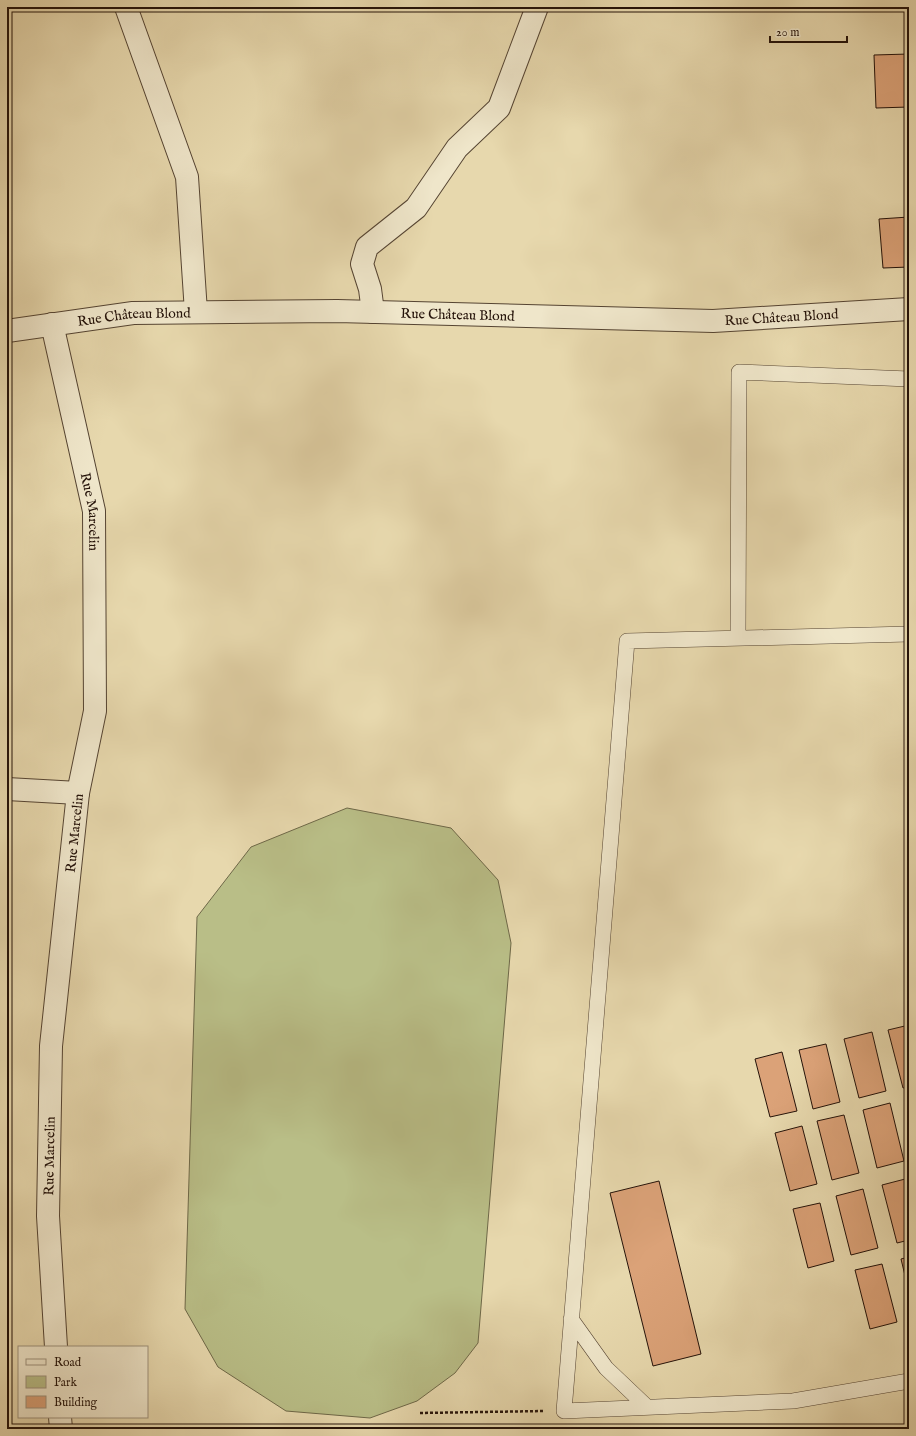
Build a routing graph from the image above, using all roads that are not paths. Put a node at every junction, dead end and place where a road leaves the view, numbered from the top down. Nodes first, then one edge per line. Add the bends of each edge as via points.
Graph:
1 (126, 7) edge
2 (537, 7) edge
3 (909, 309) edge
4 (196, 312) junction
5 (373, 312) junction
6 (52, 324) junction
7 (7, 331) edge
8 (909, 379) edge
9 (909, 634) edge
10 (738, 638) junction
11 (7, 789) edge
12 (78, 793) junction
13 (571, 1319) junction
14 (56, 1346) edge
15 (909, 1381) edge
16 (646, 1406) junction
17 (60, 1418) edge
18 (61, 1429) edge

1 - 4 street via 187,177
2 - 5 street via 499,108 456,148 416,208 367,247 362,264 370,289
3 - 5 street, Rue Château Blond via 713,322
4 - 5 street, Rue Château Blond
4 - 6 street, Rue Château Blond via 133,313
6 - 7 street, Rue Château Blond
6 - 12 street, Rue Marcelin via 94,511 95,711
8 - 10 lane via 739,372
9 - 10 lane
10 - 13 lane via 627,641
11 - 12 street
12 - 14 street, Rue Marcelin via 51,1046 48,1216
13 - 16 lane via 606,1368
13 - 16 lane via 564,1411
15 - 16 lane via 793,1401
17 - 18 street

